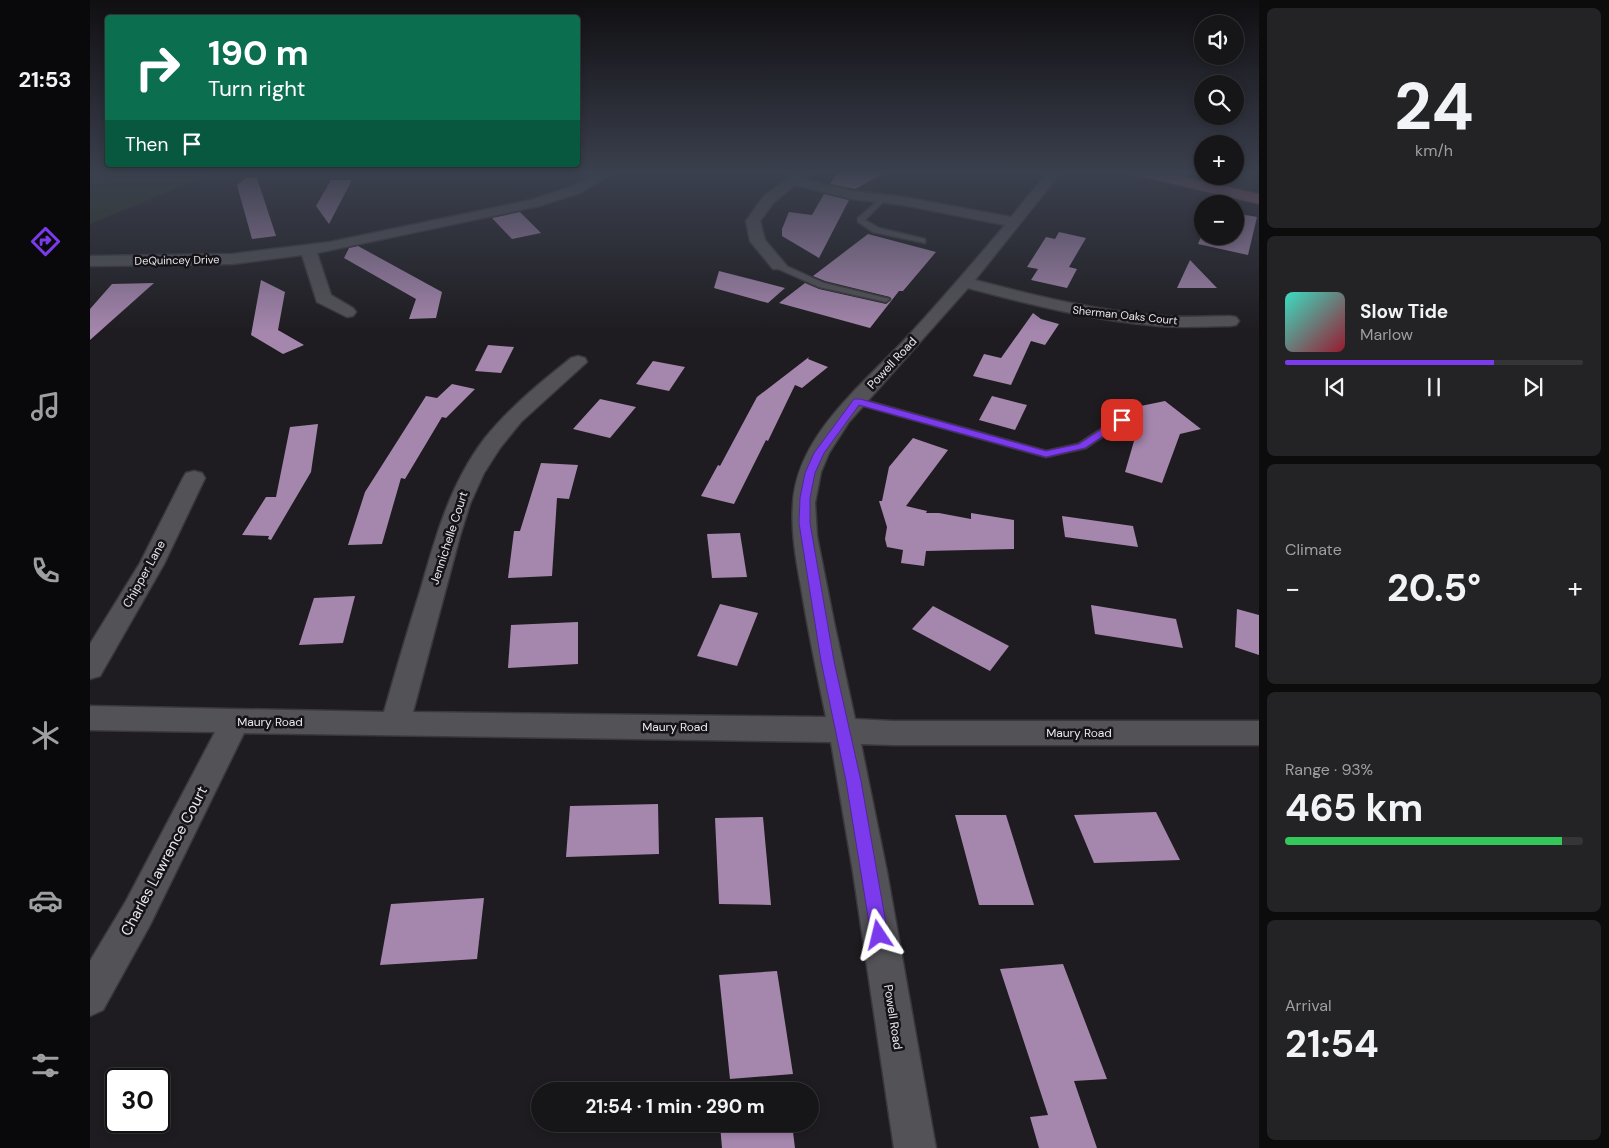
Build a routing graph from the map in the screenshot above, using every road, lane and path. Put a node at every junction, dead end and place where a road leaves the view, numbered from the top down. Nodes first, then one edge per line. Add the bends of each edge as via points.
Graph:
1 (433, 225) edge
2 (752, 225) edge
3 (868, 225) edge
4 (1013, 225) edge
5 (922, 242) dead end
6 (308, 250) junction
7 (92, 263) edge
8 (779, 266) joint
9 (964, 282) junction
10 (886, 299) dead end
11 (347, 312) dead end
12 (1230, 321) dead end
13 (578, 362) dead end
14 (857, 401) junction
15 (1122, 420) dead end
16 (194, 478) dead end
17 (90, 668) edge
18 (90, 718) edge
19 (235, 722) junction
20 (395, 723) junction
21 (843, 731) junction
22 (1259, 732) edge
23 (90, 997) edge
24 (915, 1148) edge

1 - 6 street, DeQuincey Drive
2 - 8 street via 758,241
3 - 5 lane via 876,230
4 - 9 street, Powell Road
6 - 7 street, DeQuincey Drive via 232,259
6 - 11 street via 323,298
8 - 10 lane via 822,285
9 - 12 street, Sherman Oaks Court via 1088,313 1162,321
9 - 14 street, Powell Road
13 - 20 street, Jennichelle Court via 515,416 482,457 467,485 448,535
14 - 15 lane via 1046,454 1082,446
14 - 21 street, Powell Road via 819,453 810,473 805,498 808,555
16 - 17 street, Chipper Lane via 152,564
18 - 19 street, Maury Road
19 - 20 street, Maury Road
19 - 23 street, Charles Lawrence Court via 138,913
20 - 21 street, Maury Road
21 - 22 street, Maury Road via 893,734
21 - 24 street, Powell Road

